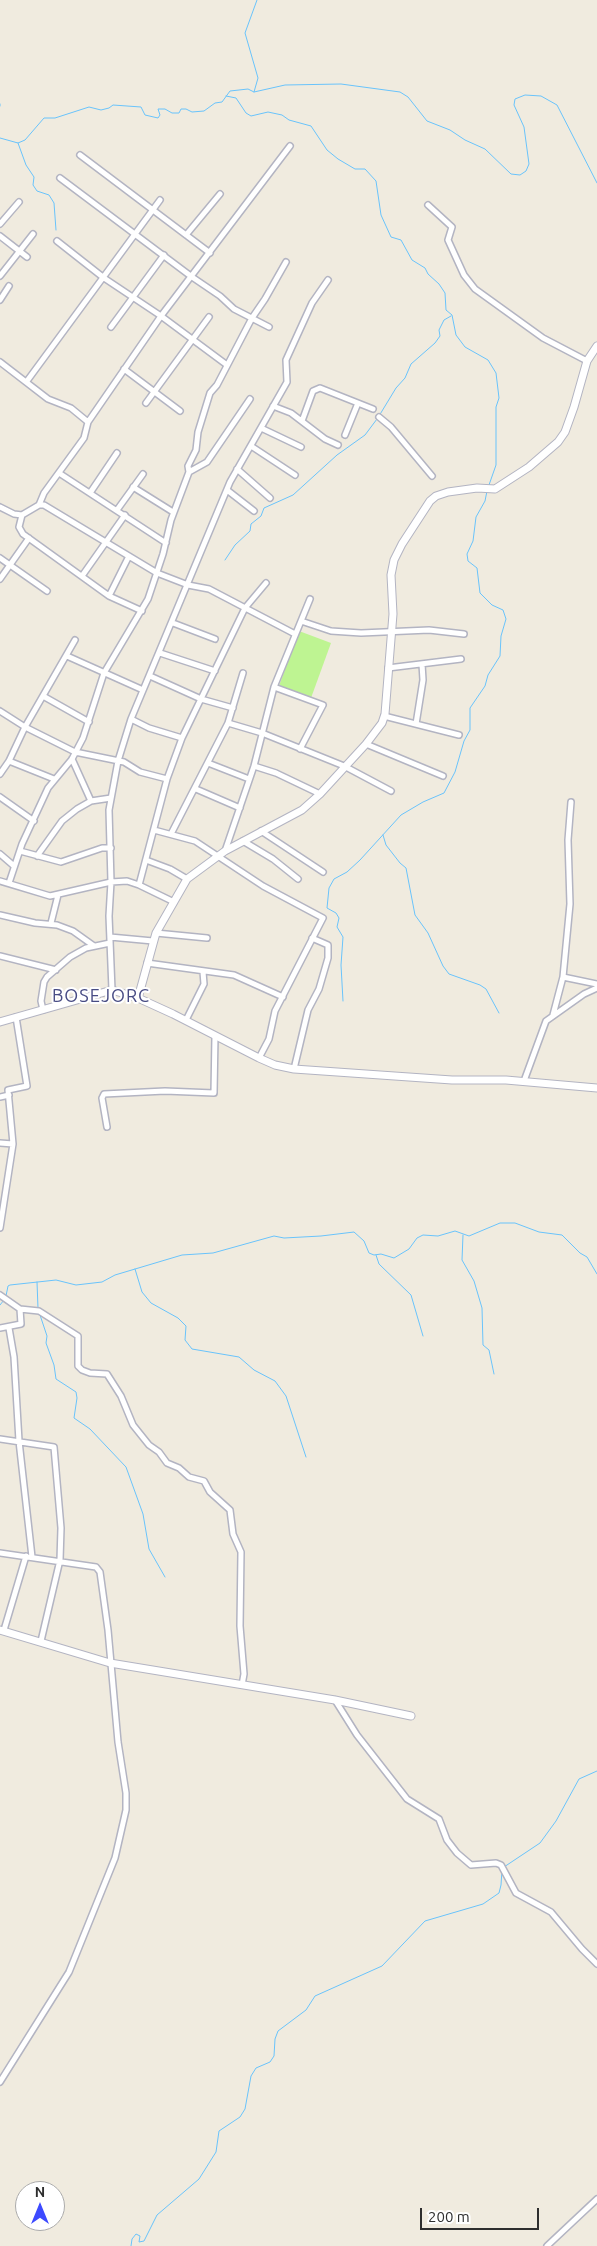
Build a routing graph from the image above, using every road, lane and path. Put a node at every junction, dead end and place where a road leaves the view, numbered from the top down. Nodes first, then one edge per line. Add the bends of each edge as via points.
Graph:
1 (290, 146) dead end
2 (80, 155) dead end
3 (60, 178) dead end
4 (220, 194) dead end
5 (160, 200) dead end
6 (19, 202) dead end
7 (428, 206) dead end
8 (153, 209) junction
9 (0, 224) edge
10 (135, 233) junction
11 (33, 234) dead end
12 (186, 235) junction
13 (0, 236) edge
14 (57, 240) dead end
15 (19, 251) junction
16 (210, 254) junction
17 (164, 255) junction
18 (27, 257) dead end
19 (286, 262) dead end
20 (0, 276) edge
21 (192, 277) junction
22 (104, 278) junction
23 (328, 280) dead end
24 (9, 286) dead end
25 (132, 297) junction
26 (0, 300) edge
27 (161, 316) junction
28 (209, 317) dead end
29 (252, 318) junction
30 (111, 327) dead end
31 (269, 327) dead end
32 (192, 340) junction
33 (597, 346) edge
34 (587, 361) junction
35 (0, 362) edge
36 (227, 365) junction
37 (124, 369) junction
38 (27, 381) junction
39 (154, 392) junction
40 (250, 399) dead end
41 (146, 403) dead end
42 (358, 403) junction
43 (273, 406) junction
44 (374, 409) dead end
45 (180, 411) dead end
46 (379, 417) dead end
47 (302, 421) junction
48 (88, 422) junction
49 (261, 428) junction
50 (345, 435) dead end
51 (338, 445) dead end
52 (251, 446) junction
53 (301, 447) dead end
54 (117, 453) dead end
55 (237, 470) junction
56 (189, 472) junction
57 (59, 473) junction
58 (142, 474) dead end
59 (295, 475) dead end
60 (432, 476) dead end
61 (133, 487) junction
62 (227, 490) junction
63 (90, 493) junction
64 (270, 498) dead end
65 (39, 504) junction
66 (0, 508) edge
67 (117, 510) junction
68 (254, 511) dead end
69 (173, 512) junction
70 (22, 515) junction
71 (125, 515) junction
72 (29, 538) junction
73 (107, 543) junction
74 (166, 543) junction
75 (129, 556) junction
76 (0, 558) edge
77 (10, 564) junction
78 (157, 573) junction
79 (82, 576) junction
80 (0, 579) edge
81 (266, 583) dead end
82 (188, 586) junction
83 (47, 591) dead end
84 (109, 596) junction
85 (310, 598) dead end
86 (245, 608) junction
87 (142, 611) junction
88 (301, 621) junction
89 (173, 623) junction
90 (391, 632) junction
91 (295, 634) junction
92 (464, 634) dead end
93 (215, 639) dead end
94 (75, 640) dead end
95 (160, 653) junction
96 (67, 656) junction
97 (461, 659) dead end
98 (422, 664) junction
99 (388, 668) junction
100 (215, 671) junction
101 (104, 673) junction
102 (243, 673) dead end
103 (150, 676) junction
104 (274, 687) junction
105 (143, 690) junction
106 (43, 696) junction
107 (201, 698) junction
108 (233, 708) junction
109 (0, 711) edge
110 (384, 716) junction
111 (131, 719) junction
112 (89, 722) junction
113 (228, 723) junction
114 (416, 724) junction
115 (25, 727) junction
116 (262, 733) junction
117 (459, 735) dead end
118 (182, 738) junction
119 (366, 744) junction
120 (300, 749) junction
121 (75, 752) junction
122 (72, 759) junction
123 (9, 761) junction
124 (118, 761) junction
125 (208, 763) junction
126 (254, 766) junction
127 (344, 766) junction
128 (0, 774) edge
129 (443, 776) dead end
130 (54, 779) junction
131 (167, 779) junction
132 (249, 779) junction
133 (196, 789) junction
134 (391, 791) dead end
135 (320, 794) junction
136 (0, 797) edge
137 (111, 798) junction
138 (91, 801) junction
139 (571, 802) dead end
140 (240, 808) junction
141 (34, 821) junction
142 (154, 830) junction
143 (261, 831) junction
144 (171, 834) junction
145 (243, 841) junction
146 (111, 848) junction
147 (20, 851) junction
148 (225, 851) junction
149 (0, 854) edge
150 (37, 856) junction
151 (218, 856) junction
152 (146, 860) junction
153 (14, 866) junction
154 (323, 872) dead end
155 (187, 879) junction
156 (298, 879) dead end
157 (0, 881) edge
158 (111, 882) junction
159 (8, 883) junction
160 (139, 884) junction
161 (58, 895) junction
162 (174, 902) junction
163 (0, 915) edge
164 (51, 923) junction
165 (156, 933) junction
166 (207, 938) dead end
167 (312, 938) junction
168 (110, 940) junction
169 (153, 941) junction
170 (94, 946) junction
171 (0, 956) edge
172 (147, 963) junction
173 (56, 970) junction
174 (203, 972) junction
175 (563, 977) junction
176 (597, 986) edge
177 (112, 990) junction
178 (283, 997) junction
179 (138, 998) junction
180 (43, 1010) junction
181 (553, 1015) junction
182 (16, 1017) junction
183 (186, 1020) junction
184 (0, 1022) edge
185 (215, 1036) junction
186 (259, 1058) junction
187 (294, 1069) junction
188 (524, 1081) junction
189 (597, 1088) edge
190 (9, 1095) junction
191 (0, 1097) edge
192 (106, 1126) dead end
193 (0, 1143) edge
194 (13, 1144) junction
195 (0, 1228) edge
196 (0, 1295) edge
197 (20, 1309) junction
198 (0, 1328) edge
199 (8, 1328) junction
200 (0, 1439) edge
201 (20, 1441) junction
202 (0, 1553) edge
203 (29, 1557) junction
204 (60, 1560) junction
205 (2, 1630) edge
206 (41, 1642) junction
207 (110, 1663) junction
208 (242, 1685) junction
209 (335, 1700) junction
210 (411, 1716) dead end
211 (597, 1964) edge
212 (0, 2082) edge
213 (597, 2199) edge
214 (547, 2246) edge

1 - 16 street
2 - 8 street
3 - 10 street
4 - 12 street
5 - 8 street
6 - 9 street
7 - 34 street via 452,227 448,240 464,275 475,289 544,338
8 - 10 street
8 - 12 street
10 - 17 street
10 - 22 street
11 - 15 street
12 - 16 street
13 - 15 street
14 - 22 street
15 - 18 street
15 - 20 street
16 - 21 street
17 - 21 street
17 - 25 street
19 - 29 street
21 - 27 street
21 - 29 street via 234,309
22 - 25 street
22 - 38 street
23 - 43 street via 312,303 286,360 287,382
24 - 26 street
25 - 27 street
25 - 30 street
27 - 32 street
27 - 37 street
28 - 32 street
29 - 31 street
29 - 36 street
32 - 36 street
32 - 39 street
33 - 34 street
34 - 90 street via 574,407 558,442 529,467 495,489 448,492 430,501 394,560
35 - 38 street
36 - 56 street via 210,393 196,450 188,466
37 - 39 street
37 - 48 street
38 - 48 street via 48,399 71,408
39 - 41 street
39 - 45 street
40 - 56 street via 207,462
42 - 44 street
42 - 47 street via 320,388 313,391
42 - 50 street
43 - 47 street
43 - 49 street
46 - 60 street
47 - 51 street
48 - 57 street via 84,438
49 - 52 street
49 - 53 street
52 - 55 street
52 - 59 street
54 - 63 street
55 - 62 street
55 - 64 street
56 - 69 street
57 - 63 street
57 - 65 street
58 - 61 street
61 - 67 street
61 - 69 street
62 - 68 street
62 - 82 street
63 - 67 street
65 - 70 street
65 - 73 street
66 - 70 street
67 - 71 street
69 - 74 street
70 - 72 street via 18,526
71 - 73 street
71 - 74 street
72 - 77 street
72 - 79 street
73 - 75 street
73 - 79 street
74 - 78 street
75 - 78 street
75 - 84 street
76 - 77 street
77 - 80 street
77 - 83 street
78 - 82 street
78 - 87 street
79 - 84 street
81 - 86 street
82 - 86 street via 210,589
82 - 89 street
84 - 87 street
85 - 88 street
86 - 91 street
86 - 100 street
87 - 101 street
88 - 90 street via 331,632
88 - 91 street
89 - 93 street
89 - 95 street
90 - 92 street via 429,630
90 - 99 street
91 - 104 street
94 - 96 street
95 - 100 street
95 - 103 street
96 - 101 street
96 - 106 street
97 - 98 street
98 - 99 street
98 - 114 street via 423,680
99 - 110 street
100 - 107 street
101 - 105 street
101 - 112 street
102 - 108 street
103 - 105 street
103 - 107 street
104 - 116 street
104 - 120 street via 323,705
105 - 111 street
106 - 112 street
106 - 115 street
107 - 108 street
107 - 118 street
108 - 113 street
109 - 115 street
110 - 114 street
110 - 119 street
111 - 118 street
111 - 124 street
112 - 121 street
113 - 116 street
113 - 125 street
114 - 117 street
115 - 121 street
115 - 123 street
116 - 120 street
116 - 126 street
118 - 131 street
119 - 127 street
119 - 129 street
120 - 127 street
121 - 122 street
121 - 124 street
122 - 130 street
122 - 138 street
123 - 128 street
123 - 130 street
124 - 131 street via 140,772
124 - 137 street
125 - 132 street
125 - 133 street
126 - 132 street
126 - 135 street
127 - 134 street
127 - 135 street
130 - 141 street
131 - 142 street
132 - 140 street
133 - 140 street
133 - 144 street
135 - 143 street via 302,810
136 - 141 street
137 - 138 street
137 - 146 street
138 - 150 street via 62,821
139 - 175 street via 568,840 570,904
140 - 148 street
141 - 147 street
142 - 144 street
142 - 152 street
143 - 145 street
143 - 154 street
144 - 151 street via 195,841
145 - 148 street
145 - 156 street
146 - 150 street via 60,862
146 - 158 street
147 - 150 street
147 - 153 street
148 - 151 street
149 - 153 street
151 - 155 street
151 - 167 street via 263,886 323,918
152 - 155 street
152 - 160 street
153 - 159 street
155 - 162 street
157 - 159 street
158 - 160 street via 120,880
158 - 161 street
158 - 168 street
159 - 161 street via 50,896
160 - 162 street
161 - 164 street
162 - 165 street
163 - 164 street
164 - 170 street via 73,931
165 - 166 street
165 - 169 street
167 - 178 street
167 - 187 street via 328,945 328,958 319,989 308,1010
168 - 169 street
168 - 170 street
168 - 177 street
169 - 172 street
170 - 173 street via 70,957
171 - 173 street
172 - 174 street
172 - 179 street
173 - 180 street via 44,982
174 - 178 street via 234,975
174 - 183 street via 204,984
175 - 176 street
175 - 181 street
176 - 181 street
177 - 179 street
177 - 180 street
178 - 186 street
179 - 183 street
180 - 182 street
181 - 188 street via 546,1021
182 - 184 street
182 - 190 street via 27,1086 8,1090
183 - 185 street
185 - 186 street
185 - 192 street via 214,1093 104,1094
186 - 187 street
187 - 188 street via 452,1080
188 - 189 street
190 - 191 street
190 - 194 street
193 - 194 street
194 - 195 street
196 - 197 street
197 - 199 street via 21,1324
197 - 208 street via 39,1311 78,1336 78,1366 90,1373 107,1374 133,1425 149,1445 188,1477 204,1481 210,1492 230,1510 233,1534 241,1552
198 - 199 street
199 - 201 street via 14,1357
200 - 201 street
201 - 203 street
201 - 204 street via 54,1447 61,1528
202 - 203 street
203 - 204 street
203 - 205 street
204 - 206 street
204 - 207 street via 96,1567 100,1572
205 - 206 street
206 - 207 street
207 - 208 street
207 - 212 street via 126,1793 126,1810 115,1858 69,1972
208 - 209 street
209 - 210 street
209 - 211 street via 357,1735 407,1799 439,1819 447,1840 457,1853 471,1865 496,1862 501,1865 516,1893 551,1912
213 - 214 street

